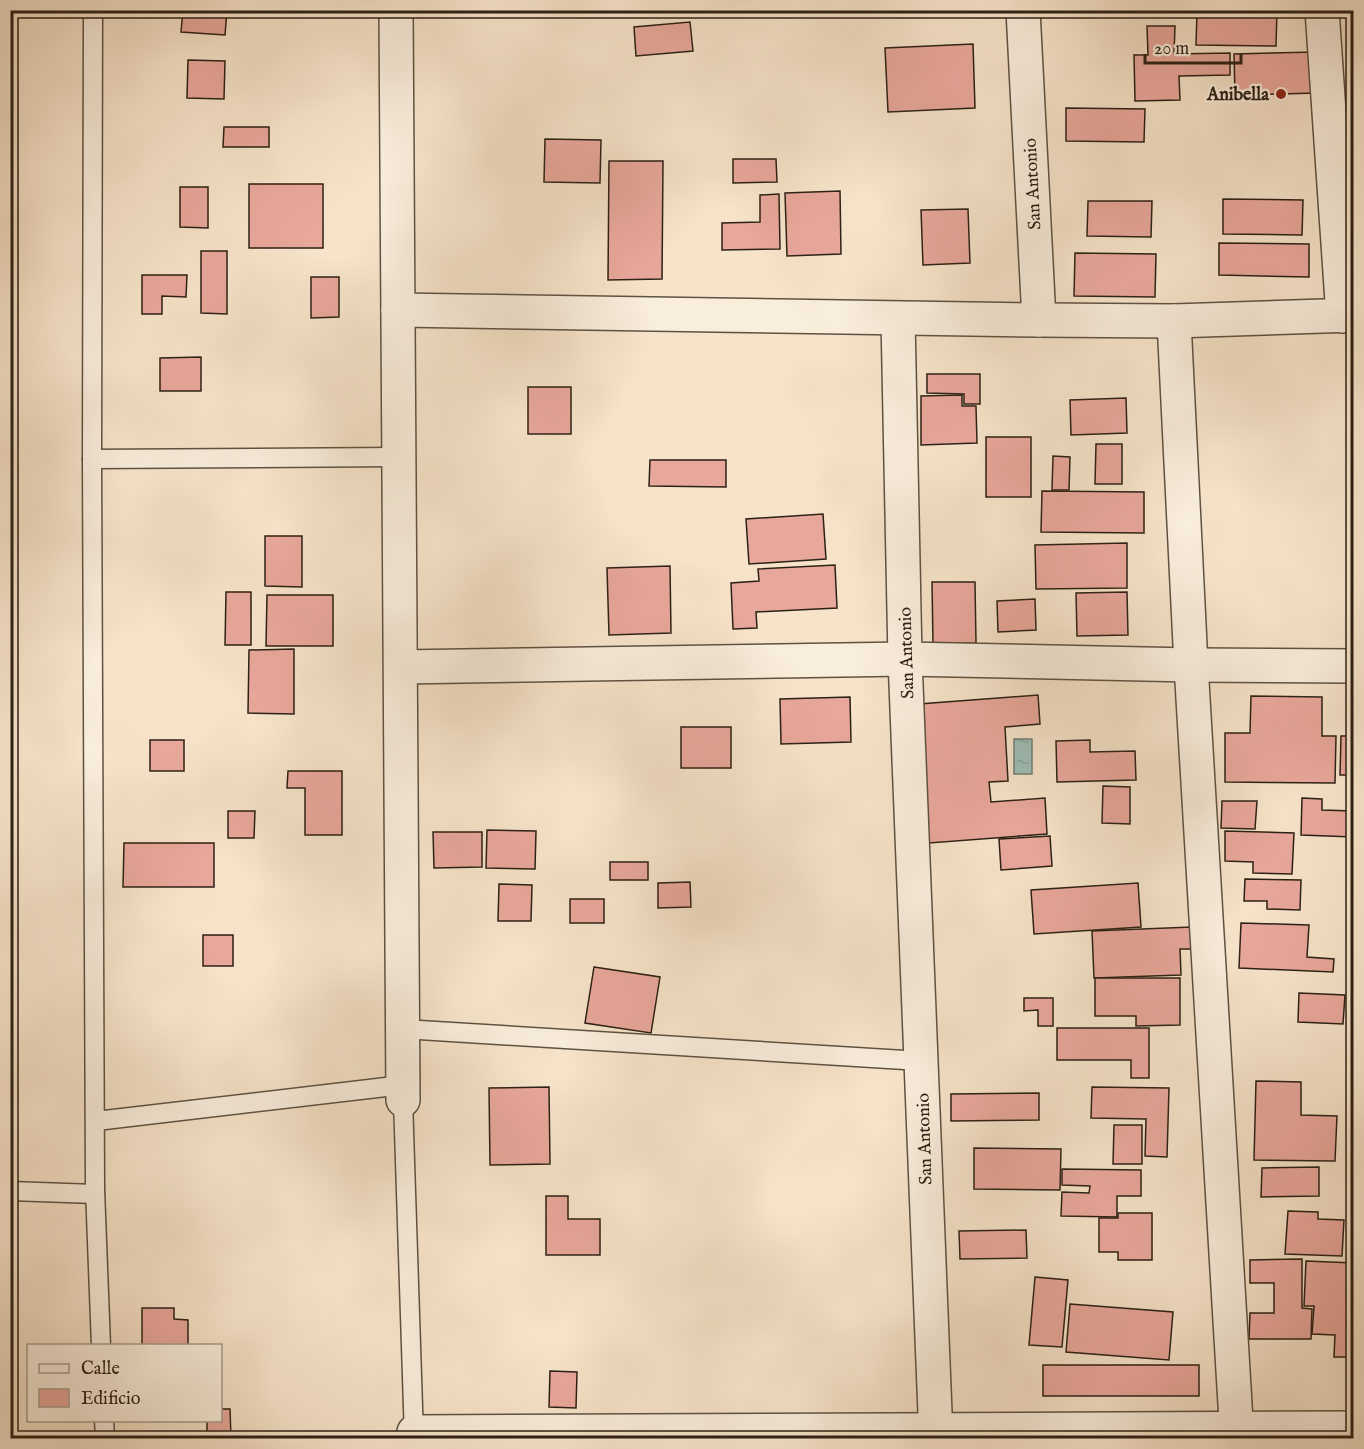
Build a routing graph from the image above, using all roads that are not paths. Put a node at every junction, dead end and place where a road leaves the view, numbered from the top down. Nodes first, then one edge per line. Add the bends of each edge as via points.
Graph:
1 (93, 10) edge
2 (396, 10) edge
3 (1023, 10) edge
4 (1322, 10) edge
5 (398, 310) junction
6 (1348, 316) edge
7 (898, 319) junction
8 (1039, 320) junction
9 (1174, 321) junction
10 (399, 457) junction
11 (92, 459) junction
12 (905, 659) junction
13 (1191, 665) junction
14 (1353, 666) edge
15 (401, 667) junction
16 (403, 1029) junction
17 (921, 1061) junction
18 (403, 1093) junction
19 (96, 1121) junction
20 (10, 1191) edge
21 (95, 1194) junction
22 (101, 1344) edge
23 (104, 1422) edge
24 (1353, 1428) edge
25 (935, 1434) edge
26 (1236, 1434) edge
27 (414, 1435) edge
28 (105, 1438) edge

1 - 11 lane
2 - 5 street
3 - 8 street, San Antonio
4 - 6 street
5 - 7 street
5 - 10 street
6 - 9 street
7 - 8 street
7 - 12 street, San Antonio
8 - 9 street
9 - 13 street
10 - 11 lane
10 - 15 street
11 - 19 lane
12 - 13 street
12 - 15 street
12 - 17 street, San Antonio
13 - 14 street
13 - 26 street
15 - 16 street
16 - 17 lane
16 - 18 street
17 - 25 street, San Antonio
18 - 19 lane
18 - 27 lane
19 - 21 lane
20 - 21 lane
21 - 22 lane
23 - 28 lane
24 - 26 street
25 - 26 street
25 - 27 street

